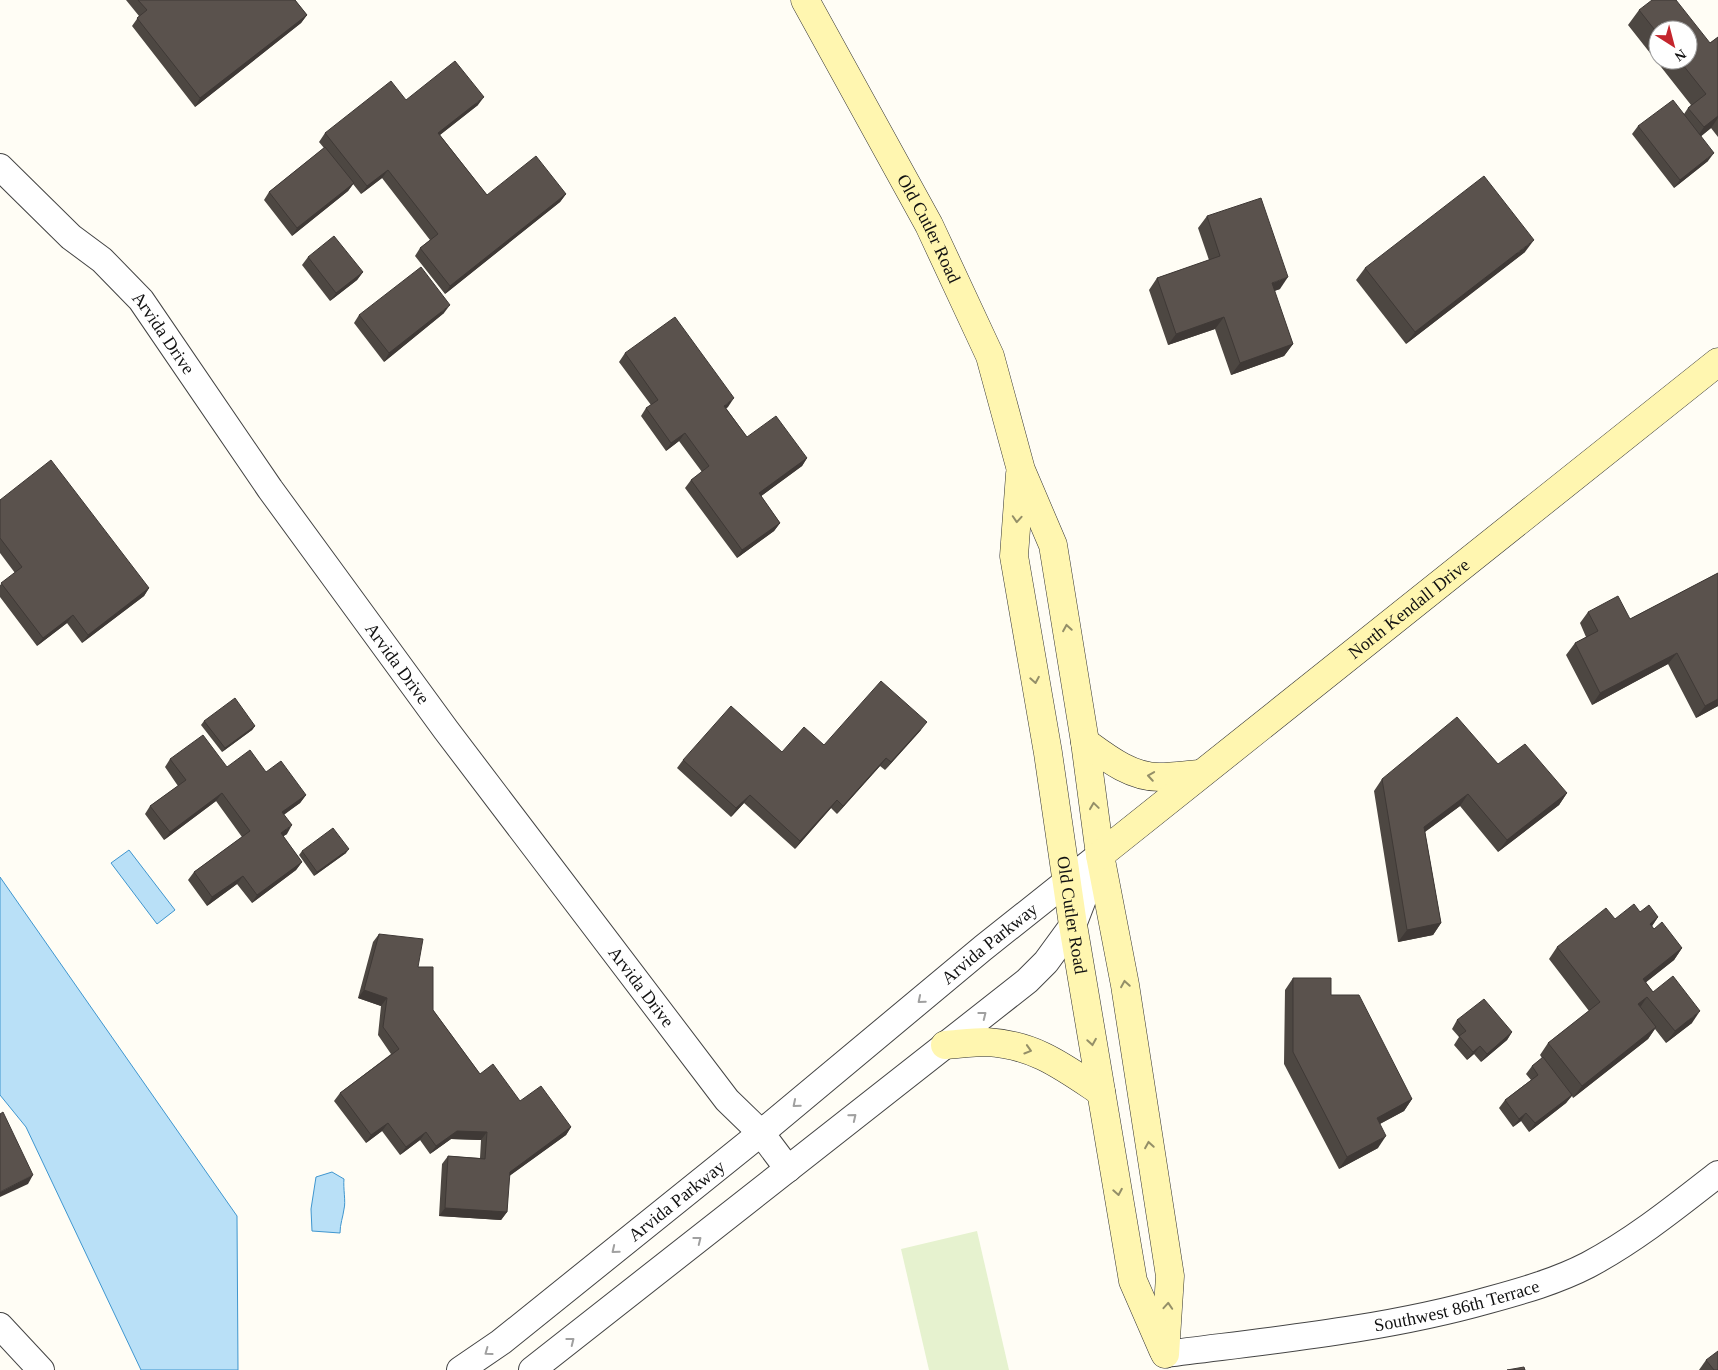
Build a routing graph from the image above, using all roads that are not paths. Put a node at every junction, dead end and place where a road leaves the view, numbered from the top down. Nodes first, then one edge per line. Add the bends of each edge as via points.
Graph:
1 (805, 0) edge
2 (0, 167) edge
3 (1718, 362) edge
4 (1021, 470) junction
5 (1085, 742) junction
6 (1199, 774) junction
7 (1100, 855) junction
8 (1067, 880) junction
9 (1073, 925) junction
10 (945, 1045) junction
11 (1101, 1092) junction
12 (761, 1134) junction
13 (788, 1169) junction
14 (1718, 1174) edge
15 (0, 1326) edge
16 (1166, 1362) edge
17 (41, 1370) edge
18 (460, 1370) edge
19 (532, 1370) edge

1 - 4 main road, Old Cutler Road via 929,224 990,356
2 - 12 street, Arvida Drive via 141,300 270,489 446,730 727,1100
3 - 6 main road, North Kendall Drive
5 -> 4 main road, Old Cutler Road via 1053,545
4 -> 8 main road, Old Cutler Road via 1014,556
6 -> 5 main road via 1147,776 1111,762
7 -> 5 main road, Old Cutler Road
6 - 7 main road, North Kendall Drive
7 - 8 street, Arvida Parkway
7 - 9 street
16 -> 7 main road, Old Cutler Road via 1170,1276 1125,985
8 - 9 main road, Old Cutler Road
8 -> 12 street, Arvida Parkway
10 -> 9 street via 1027,981 1046,962
9 -> 11 main road, Old Cutler Road
10 -> 11 main road via 985,1042 1023,1048 1058,1063
13 -> 10 street
11 -> 16 main road, Old Cutler Road via 1133,1281
12 - 13 street, Arvida Drive
12 -> 18 street, Arvida Parkway via 501,1342
19 -> 13 street
14 - 16 street, Southwest 86th Terrace via 1669,1212 1594,1261 1560,1278 1473,1305 1390,1324
15 - 17 street

